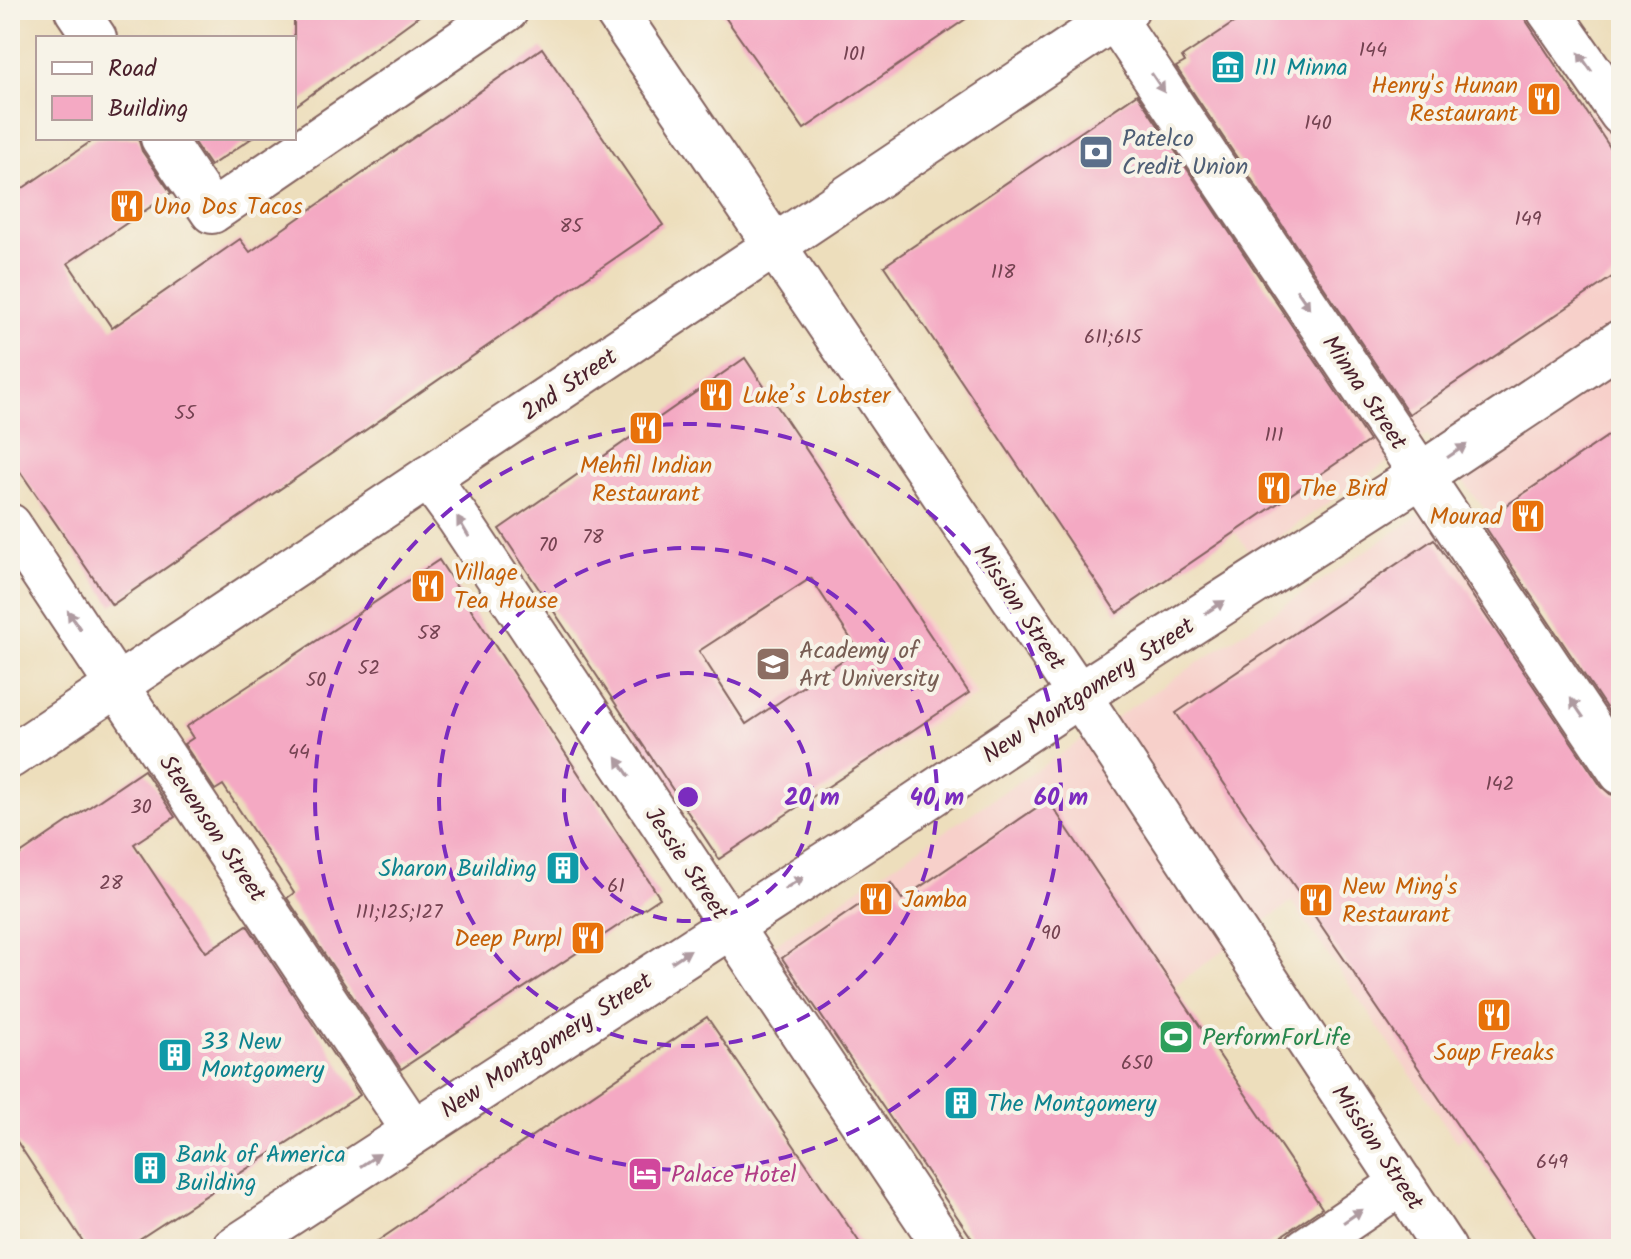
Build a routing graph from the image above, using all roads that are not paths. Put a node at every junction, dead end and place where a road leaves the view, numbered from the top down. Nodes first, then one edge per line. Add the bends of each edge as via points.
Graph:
1 (76, 10) edge
2 (507, 10) edge
3 (615, 10) edge
4 (1548, 10) edge
5 (1117, 13) edge
6 (94, 36) edge
7 (1621, 114) edge
8 (163, 140) edge
9 (774, 247) junction
10 (1621, 342) edge
11 (1421, 475) junction
12 (428, 477) junction
13 (10, 525) edge
14 (117, 685) junction
15 (1079, 695) junction
16 (10, 757) edge
17 (1621, 773) edge
18 (728, 925) junction
19 (414, 1132) junction
20 (1402, 1183) junction
21 (234, 1249) edge
22 (946, 1249) edge
23 (1305, 1249) edge
24 (1445, 1249) edge

1 - 6 street
2 - 8 street via 212,212
3 - 9 street, Mission Street
7 -> 4 street
5 - 9 street, 2nd Street
5 -> 11 street, Minna Street
9 - 12 street, 2nd Street
9 - 15 street, Mission Street
11 -> 10 main road, New Montgomery Street
15 -> 11 main road, New Montgomery Street
17 -> 11 street, Minna Street
12 - 14 street, 2nd Street
18 -> 12 street, Jessie Street
14 -> 13 street, Stevenson Street
14 - 16 street, 2nd Street
14 - 19 street, Stevenson Street
18 -> 15 main road, New Montgomery Street
15 - 20 street, Mission Street
19 -> 18 main road, New Montgomery Street
18 - 22 street, Jessie Street
21 -> 19 main road, New Montgomery Street
23 -> 20 street
20 - 24 street, Mission Street

